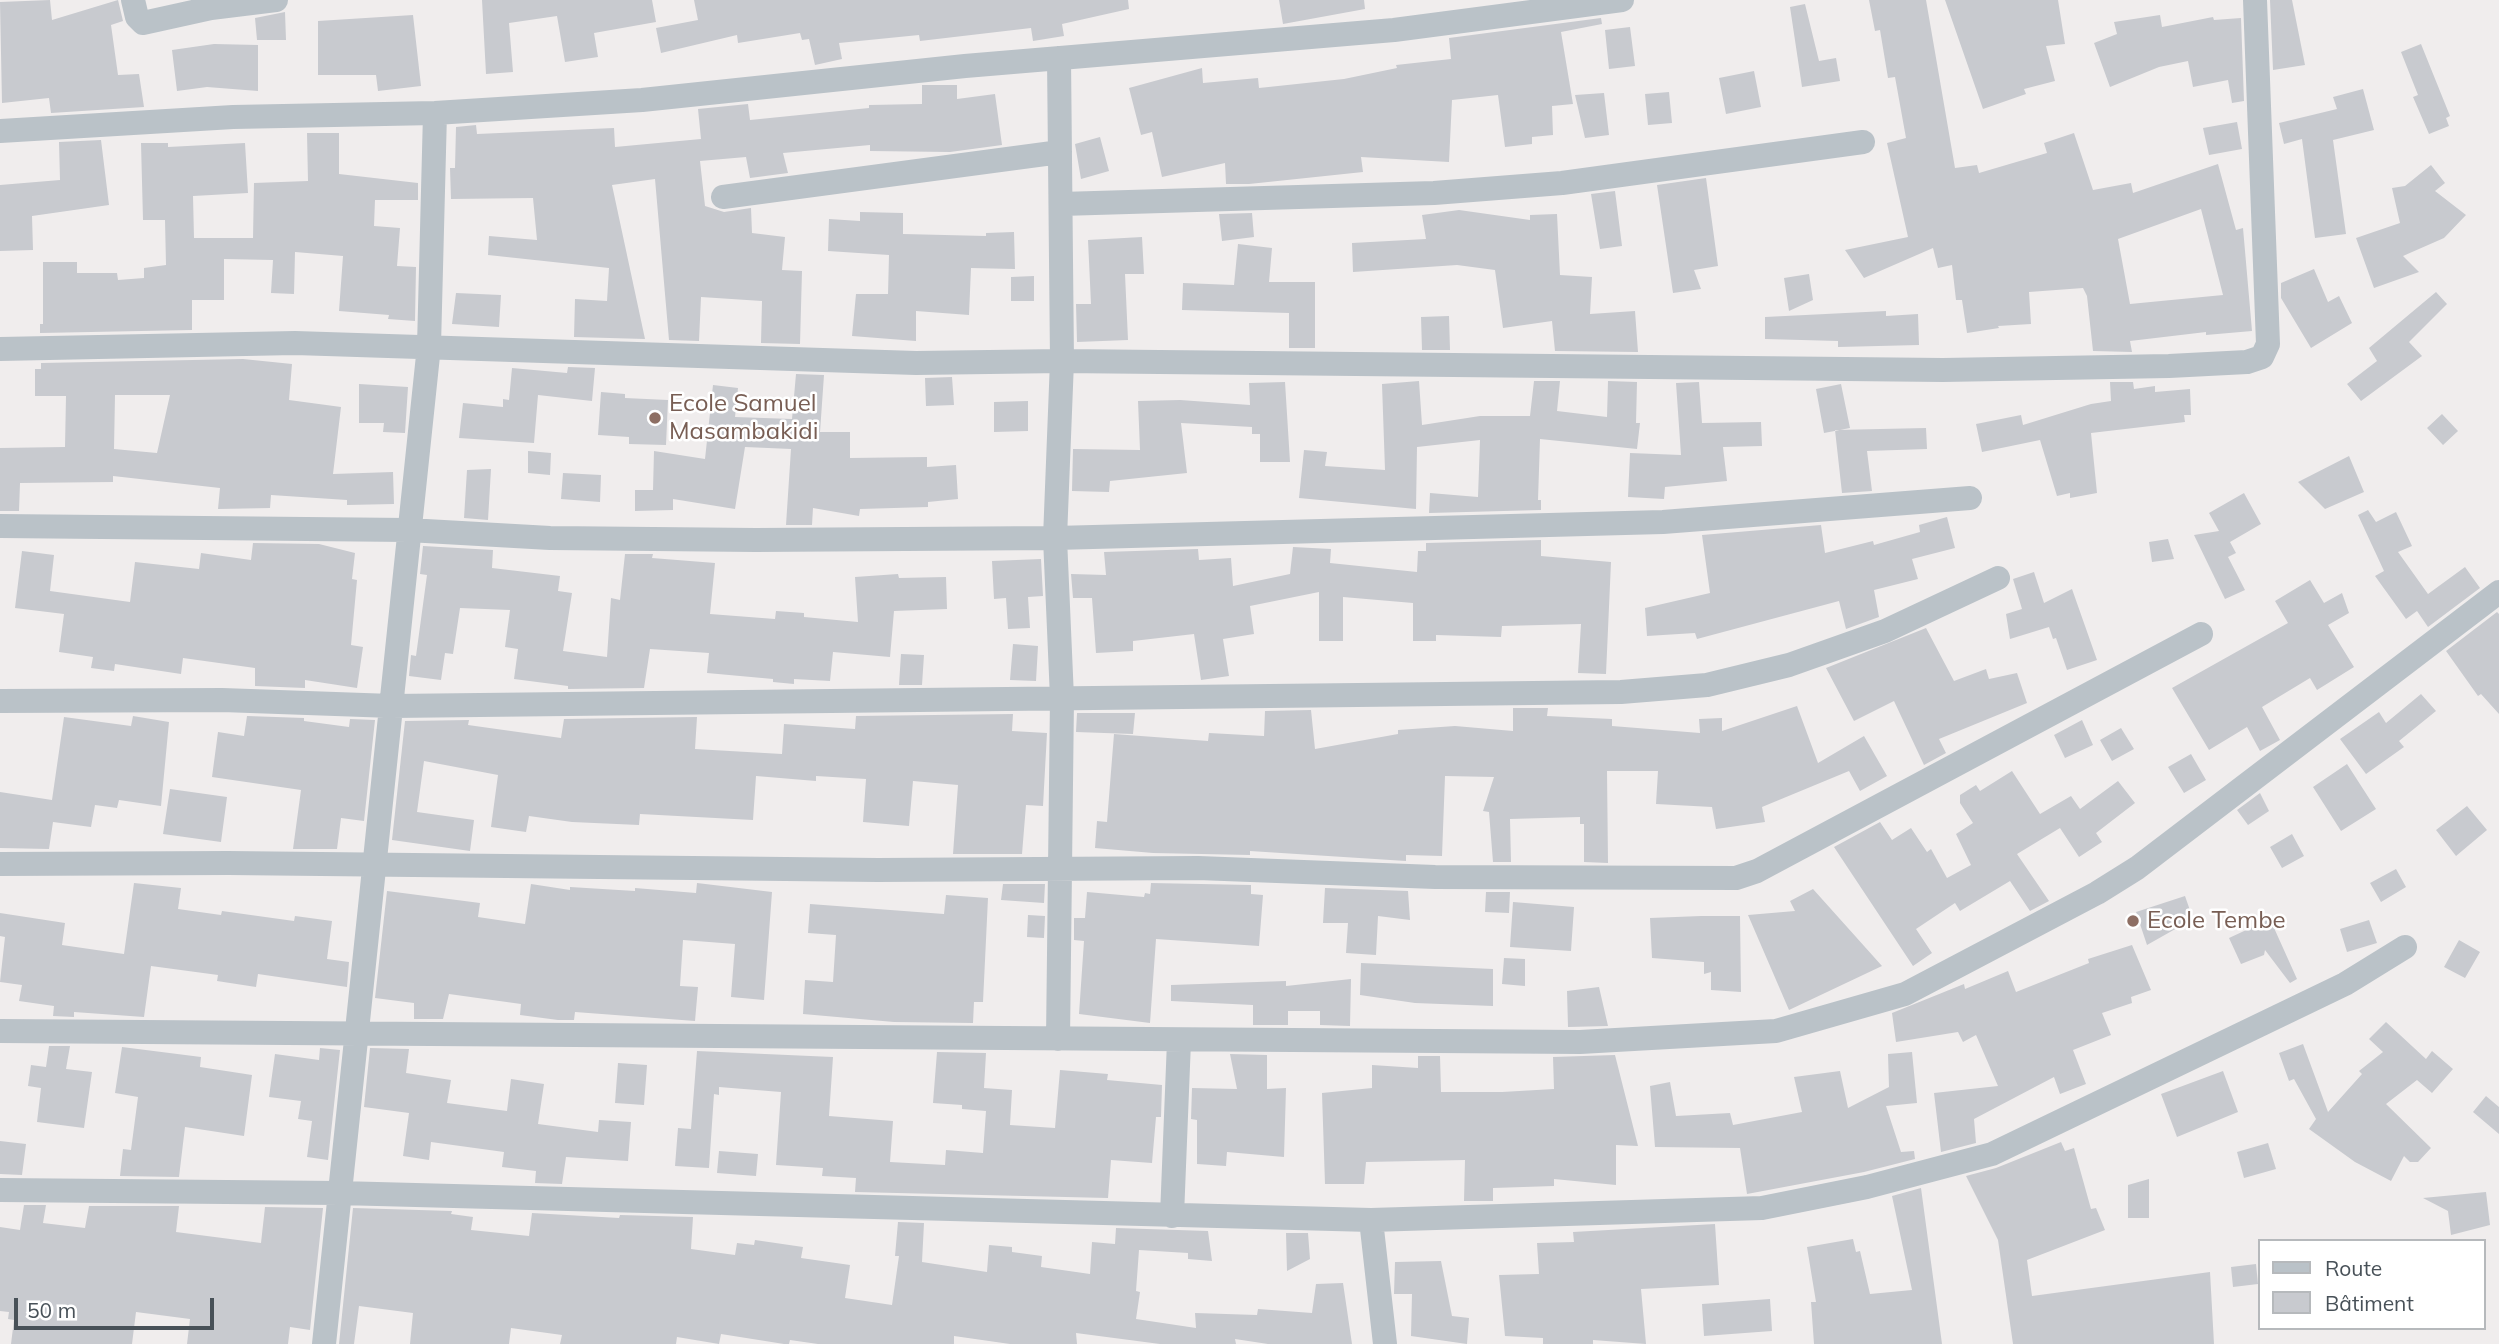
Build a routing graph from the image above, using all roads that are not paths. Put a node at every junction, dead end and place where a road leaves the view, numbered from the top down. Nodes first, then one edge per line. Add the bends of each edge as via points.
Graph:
1 (133, 0) edge
2 (276, 0) edge
3 (1622, 0) edge
4 (2255, 0) edge
5 (1059, 58) junction
6 (435, 113) junction
7 (0, 131) edge
8 (1863, 142) dead end
9 (1060, 152) junction
10 (723, 197) dead end
11 (1061, 204) junction
12 (429, 346) junction
13 (0, 349) edge
14 (1062, 361) junction
15 (1970, 498) dead end
16 (0, 526) edge
17 (408, 530) junction
18 (1055, 538) junction
19 (1998, 578) dead end
20 (2499, 593) edge
21 (2201, 634) dead end
22 (1062, 698) junction
23 (0, 702) edge
24 (392, 706) junction
25 (0, 864) edge
26 (375, 867) junction
27 (1060, 869) junction
28 (2405, 947) dead end
29 (0, 1031) edge
30 (356, 1034) junction
31 (1058, 1039) junction
32 (1179, 1041) junction
33 (0, 1189) edge
34 (339, 1193) junction
35 (1172, 1216) junction
36 (1371, 1220) junction
37 (324, 1344) edge
38 (1385, 1344) edge

1 - 2 street via 143,23
3 - 5 street via 1394,30
4 - 14 street via 2268,344 2262,357 2247,362 1930,370
5 - 6 street via 642,100
5 - 9 street
6 - 7 street via 233,117
6 - 12 street
8 - 11 street via 1498,188
9 - 10 street
9 - 11 street
11 - 14 street
12 - 13 street via 295,343
12 - 14 street via 916,363
12 - 17 street
14 - 18 street
15 - 18 street via 1663,522
16 - 17 street
17 - 18 street via 646,539
17 - 24 street
18 - 22 street
19 - 22 street via 1885,631 1789,665 1707,685 1621,692
20 - 32 street via 2137,868 1905,994 1776,1031 1750,1034 1580,1042
21 - 27 street via 1916,788 1736,878
22 - 24 street
22 - 27 street
23 - 24 street via 222,700
24 - 26 street
25 - 26 street
26 - 27 street
26 - 30 street
27 - 31 street
28 - 36 street via 2345,984 2225,1044 1973,1160 1762,1208
29 - 30 street
30 - 31 street
30 - 34 street
31 - 32 street
32 - 35 street
33 - 34 street
34 - 35 street
34 - 37 street
35 - 36 street
36 - 38 street

